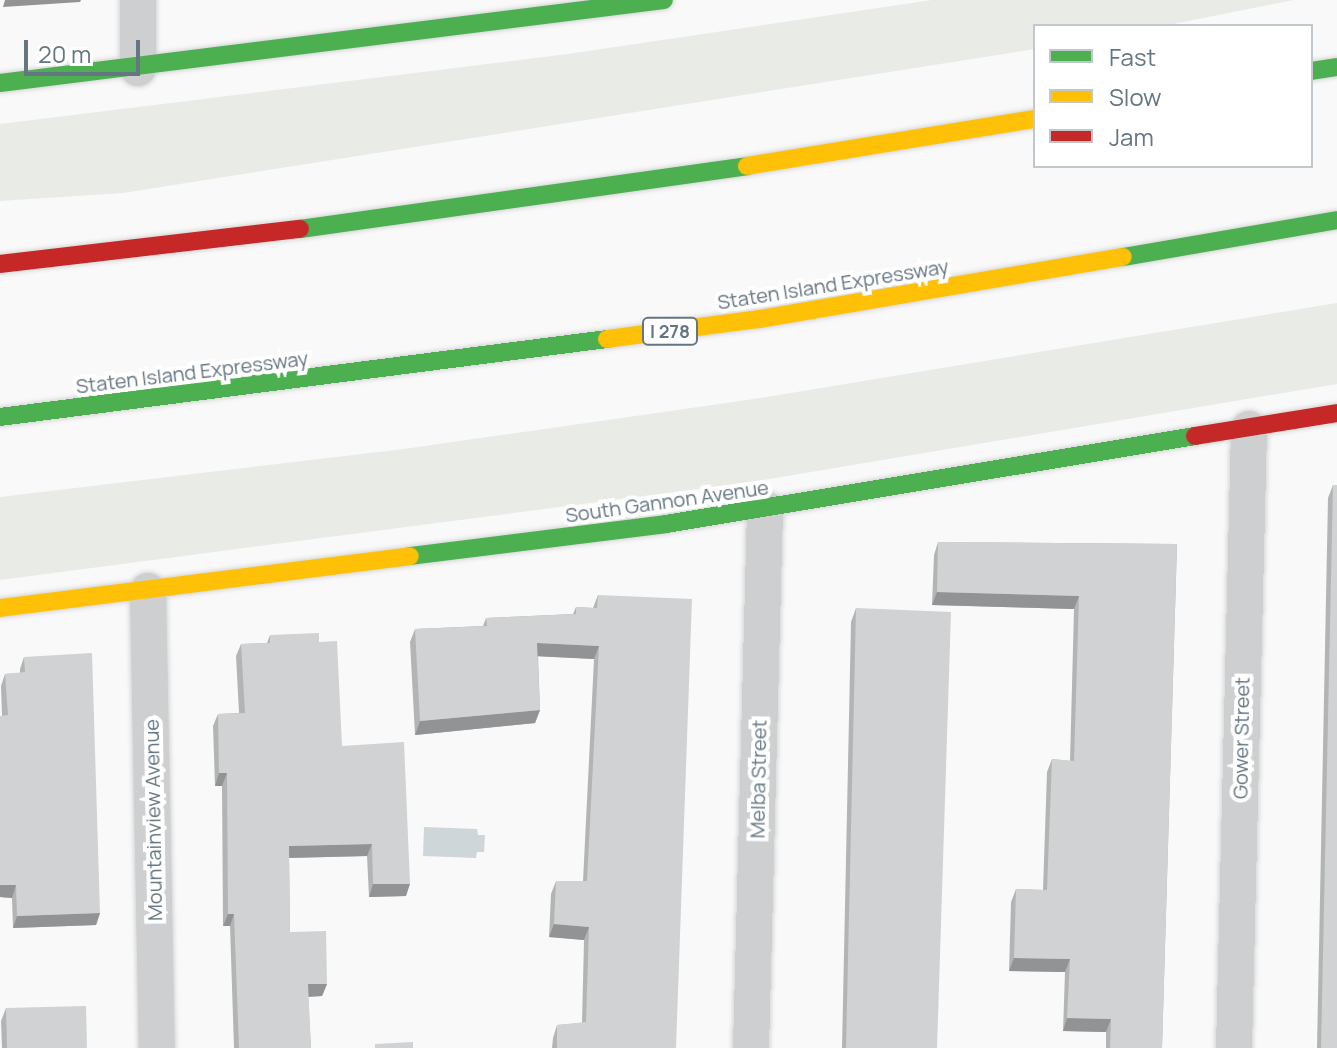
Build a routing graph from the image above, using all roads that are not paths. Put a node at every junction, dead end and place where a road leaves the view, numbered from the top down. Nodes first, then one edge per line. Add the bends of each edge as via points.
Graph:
1 (138, 0) edge
2 (664, 0) edge
3 (1337, 67) edge
4 (138, 68) junction
5 (1313, 71) edge
6 (0, 83) edge
7 (1033, 119) edge
8 (1337, 220) edge
9 (0, 264) edge
10 (1337, 413) edge
11 (0, 417) edge
12 (1249, 429) junction
13 (765, 509) junction
14 (148, 591) junction
15 (0, 608) edge
16 (157, 1048) edge
17 (751, 1048) edge
18 (1234, 1048) edge

1 - 4 street
2 - 4 main road
3 - 5 main road
4 - 6 main road
7 - 9 main road via 302,229
8 - 11 main road, Staten Island Expressway / I 278 via 759,319
10 - 12 main road, South Gannon Avenue
12 - 13 main road, South Gannon Avenue
12 - 18 street, Gower Street
13 - 14 main road, South Gannon Avenue
13 - 17 street, Melba Street
14 - 15 main road, South Gannon Avenue
14 - 16 street, Mountainview Avenue

